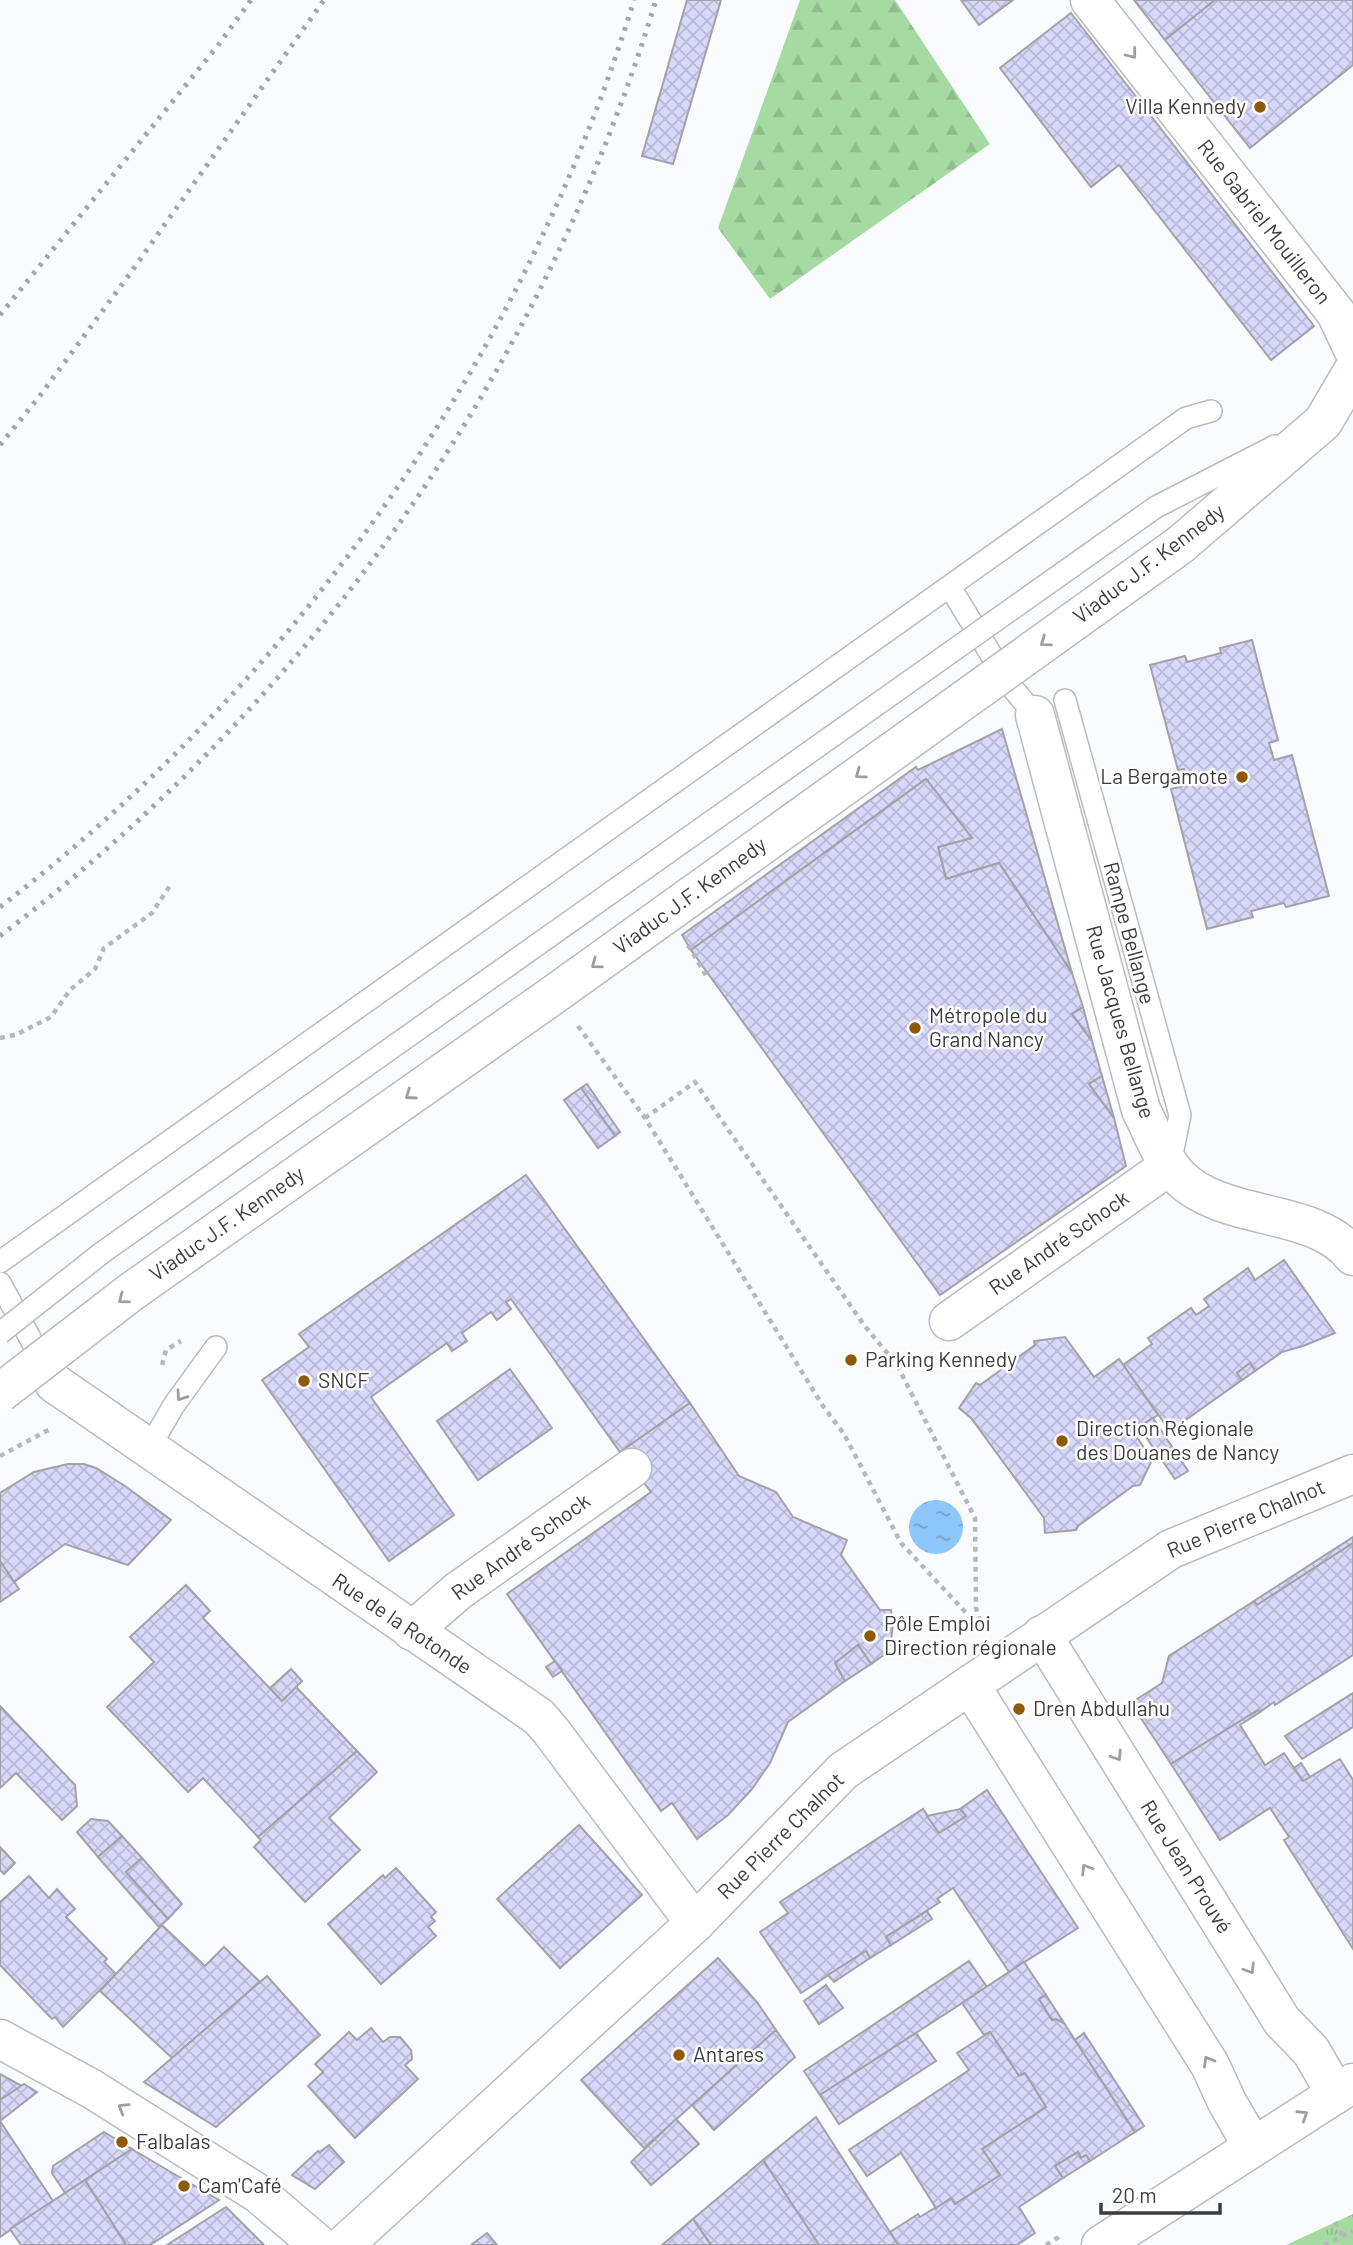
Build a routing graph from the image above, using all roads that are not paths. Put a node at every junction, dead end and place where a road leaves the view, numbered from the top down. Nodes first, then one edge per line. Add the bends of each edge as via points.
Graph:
1 (1090, 0) edge
2 (1353, 349) edge
3 (1353, 371) edge
4 (1197, 410) dead end
5 (1338, 415) edge
6 (950, 587) junction
7 (1050, 707) joint
8 (1170, 1166) junction
9 (1353, 1256) edge
10 (0, 1262) edge
11 (0, 1283) edge
12 (949, 1321) dead end
13 (0, 1334) edge
14 (216, 1347) dead end
15 (54, 1383) joint
16 (0, 1393) edge
17 (149, 1448) junction
18 (632, 1468) dead end
19 (1353, 1474) edge
20 (412, 1631) junction
21 (1042, 1635) junction
22 (970, 1685) junction
23 (695, 1923) junction
24 (0, 2039) edge
25 (1345, 2089) edge
26 (1253, 2147) junction
27 (1110, 2242) edge
28 (319, 2245) edge
29 (344, 2245) edge

1 -> 2 street, Rue Gabriel Mouilleron via 1336,313
3 - 5 street, Viaduc J.F. Kennedy
4 - 6 lane
5 - 13 lane, bridge via 1156,507 114,1244
5 -> 16 street, Viaduc J.F. Kennedy, bridge via 1180,545 131,1292
6 - 7 lane via 1009,684
6 - 10 lane
7 - 8 street, Rue Jacques Bellange via 1141,1110
8 - 9 street, Rue Jacques Bellange via 1195,1190 1220,1202 1325,1233
8 - 12 street, Rue André Schock
11 - 15 lane
14 -> 17 lane
15 - 17 street, Rue de la Rotonde
17 - 20 street, Rue de la Rotonde
18 - 20 street, Rue André Schock via 458,1591
19 - 21 street, Rue Pierre Chalnot via 1171,1549
20 - 23 street, Rue de la Rotonde via 539,1717
21 - 22 street, Rue Pierre Chalnot
21 -> 25 street, Rue Jean Prouvé via 1282,2021
22 - 23 street, Rue Pierre Chalnot via 843,1772
26 -> 22 street via 1210,2065
23 - 29 street, Rue Pierre Chalnot
28 -> 24 street via 259,2194 92,2089
26 -> 25 street
26 - 27 street

